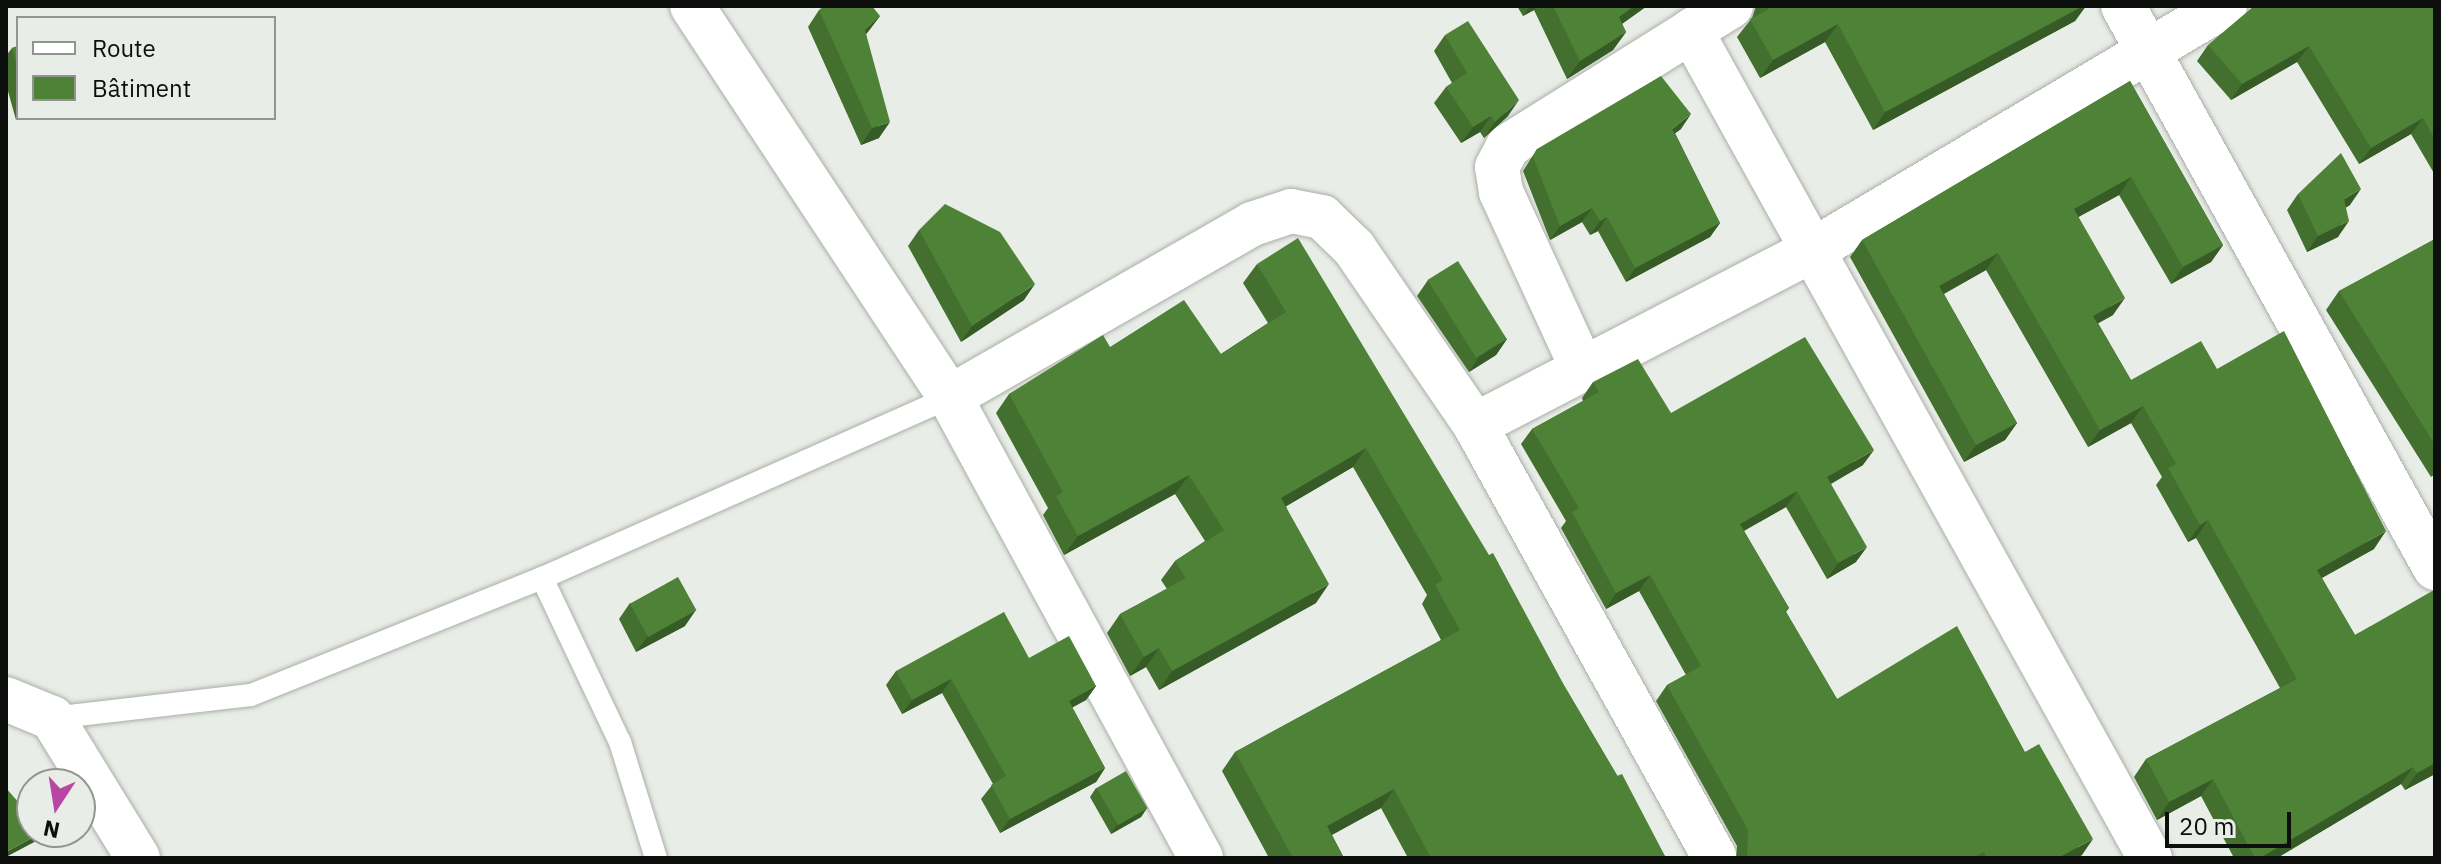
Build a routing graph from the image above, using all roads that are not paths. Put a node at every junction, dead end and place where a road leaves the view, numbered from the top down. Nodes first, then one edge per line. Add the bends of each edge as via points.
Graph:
1 (692, 6) edge
2 (1731, 6) edge
3 (2123, 6) edge
4 (2225, 6) edge
5 (1691, 31) junction
6 (2150, 50) junction
7 (1815, 249) junction
8 (1582, 368) junction
9 (950, 397) junction
10 (1475, 425) junction
11 (2435, 568) edge
12 (542, 578) junction
13 (6, 699) edge
14 (52, 718) junction
15 (138, 858) edge
16 (656, 858) edge
17 (1201, 858) edge
18 (1715, 858) edge
19 (2150, 858) edge

1 - 9 street
2 - 5 street
3 - 6 street
4 - 6 street
5 - 7 street
5 - 8 street via 1508,146 1497,167 1501,192
6 - 7 street
6 - 11 street
7 - 8 street
7 - 19 street
8 - 10 street
9 - 10 street via 1252,224 1291,211 1322,217 1354,248
9 - 12 lane
9 - 17 street
10 - 18 street
12 - 14 lane via 251,695
12 - 16 lane via 620,742
13 - 14 street
14 - 15 street

